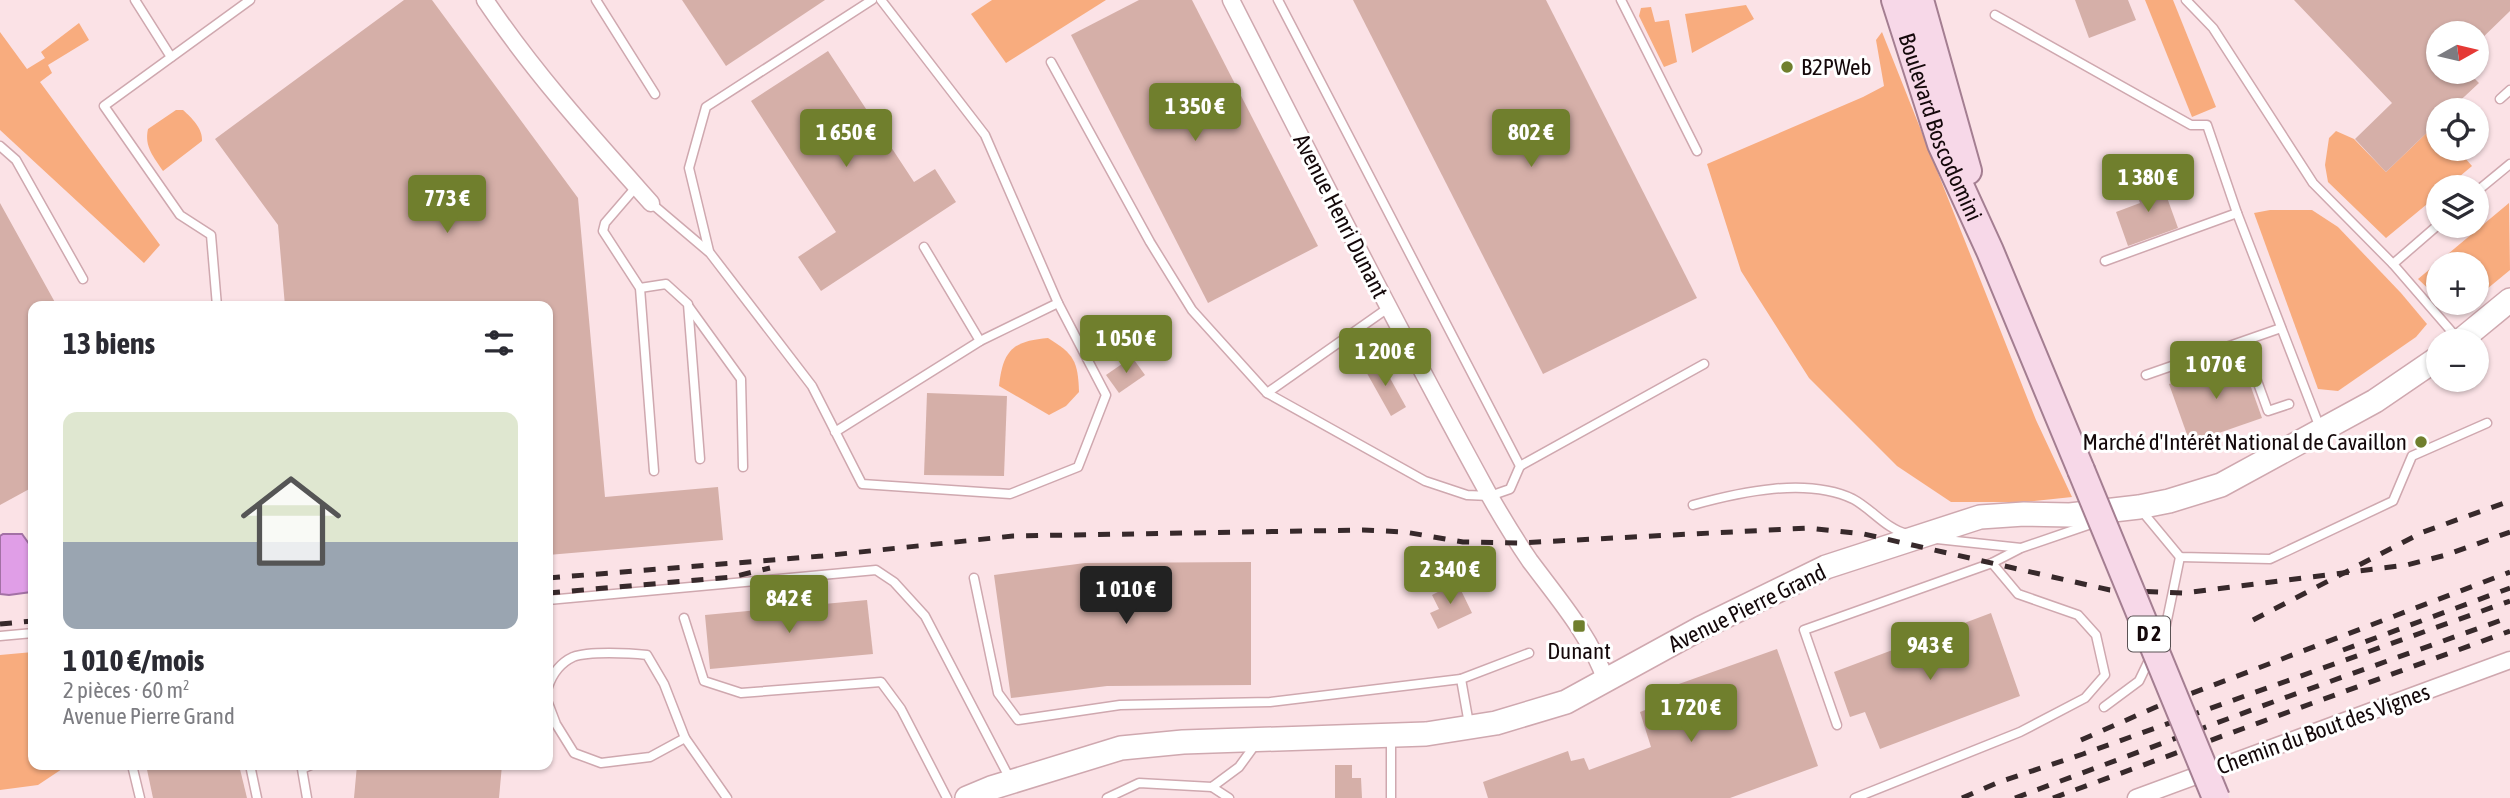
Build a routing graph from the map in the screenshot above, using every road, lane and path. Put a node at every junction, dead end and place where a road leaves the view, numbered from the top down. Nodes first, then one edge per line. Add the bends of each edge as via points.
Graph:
1 (135, 0) edge
2 (250, 0) edge
3 (485, 0) edge
4 (596, 0) edge
5 (872, 0) edge
6 (881, 0) edge
7 (1231, 0) edge
8 (1278, 0) edge
9 (1621, 0) edge
10 (1895, 0) edge
11 (1920, 0) edge
12 (2186, 0) edge
13 (1995, 15) dead end
14 (172, 57) junction
15 (1051, 62) dead end
16 (2510, 90) edge
17 (655, 94) dead end
18 (2500, 99) dead end
19 (0, 146) edge
20 (1697, 150) dead end
21 (2510, 164) edge
22 (2489, 181) edge
23 (636, 187) junction
24 (651, 203) joint
25 (2238, 213) junction
26 (2426, 235) edge
27 (924, 247) dead end
28 (1990, 251) junction
29 (710, 253) junction
30 (2105, 261) dead end
31 (2393, 264) junction
32 (83, 279) dead end
33 (640, 288) junction
34 (2510, 300) edge
35 (217, 301) edge
36 (1058, 303) junction
37 (688, 304) junction
38 (1388, 308) junction
39 (2281, 328) junction
40 (2450, 329) edge
41 (2475, 329) edge
42 (980, 341) junction
43 (2244, 342) junction
44 (1704, 364) dead end
45 (2426, 366) edge
46 (2146, 375) dead end
47 (1267, 393) junction
48 (2289, 404) dead end
49 (2487, 424) dead end
50 (2321, 430) junction
51 (835, 432) junction
52 (700, 459) dead end
53 (1520, 466) junction
54 (743, 467) dead end
55 (654, 471) dead end
56 (1490, 496) junction
57 (1693, 505) dead end
58 (2139, 507) junction
59 (1921, 537) junction
60 (2021, 548) junction
61 (2180, 557) junction
62 (1992, 563) junction
63 (974, 578) dead end
64 (553, 600) edge
65 (684, 618) dead end
66 (28, 633) edge
67 (0, 636) edge
68 (1529, 653) dead end
69 (2510, 660) edge
70 (553, 673) edge
71 (1461, 678) junction
72 (1606, 681) junction
73 (2104, 707) dead end
74 (553, 716) edge
75 (1837, 725) dead end
76 (1469, 727) junction
77 (1391, 735) junction
78 (685, 738) junction
79 (1259, 740) junction
80 (133, 770) edge
81 (251, 770) edge
82 (302, 770) edge
83 (1002, 785) junction
84 (1212, 787) junction
85 (140, 798) edge
86 (257, 798) edge
87 (307, 798) edge
88 (727, 798) edge
89 (947, 798) edge
90 (967, 798) edge
91 (1107, 798) edge
92 (1229, 798) edge
93 (1391, 798) edge
94 (1855, 798) edge
95 (2136, 798) edge
96 (2216, 798) edge

1 - 14 lane
2 - 14 lane
3 - 23 street via 586,131
4 - 17 lane
5 - 29 lane via 706,107 689,168
6 - 36 lane via 985,135
7 - 38 street, Avenue Henri Dunant
8 - 53 lane
9 - 20 lane
10 - 28 main road, Boulevard Boscodomini / D 2 via 1941,144
11 - 28 main road, Boulevard Boscodomini / D 2
12 - 31 lane via 2213,28 2313,183
13 - 25 lane via 2191,125 2207,125
14 - 35 lane via 104,106 180,215 211,235
15 - 47 lane via 1192,310
16 - 18 lane
19 - 32 lane via 16,160
21 - 22 lane
23 - 24 street
23 - 33 lane via 603,231
24 - 29 lane
25 - 30 lane
25 - 39 lane
26 - 31 lane
27 - 42 lane
28 - 96 main road, Boulevard Boscodomini / D 2, bridge
29 - 51 lane via 812,386
31 - 40 lane
33 - 37 lane via 666,284
33 - 55 lane
34 - 41 street
36 - 42 lane
36 - 51 lane via 1106,395 1078,467 1010,494 862,484
37 - 52 lane
37 - 54 lane via 741,379
38 - 47 lane
38 - 56 street, Avenue Henri Dunant
39 - 43 lane
39 - 50 lane
42 - 51 lane
43 - 46 lane
43 - 48 lane via 2268,411
44 - 53 lane
45 - 50 street, Avenue Pierre Grand
47 - 56 lane via 1425,481 1466,495
49 - 61 lane via 2412,456 2393,501 2270,559
50 - 58 street, Avenue Pierre Grand via 2221,485
53 - 56 lane via 1510,489
56 - 72 street, Avenue Henri Dunant via 1592,646
57 - 59 lane via 1741,492 1804,488 1844,495 1868,507 1895,531
58 - 59 street, Avenue Pierre Grand via 2070,515 1980,517
58 - 60 lane
58 - 61 lane
59 - 60 lane
59 - 72 street, Avenue Pierre Grand via 1826,567
60 - 62 lane
61 - 73 lane via 2166,625 2138,681
62 - 75 lane via 1804,630
62 - 94 lane via 2018,594 2078,615 2096,635 2105,675 2085,698 2020,732
63 - 71 lane via 998,693 1018,720 1120,705 1270,702
64 - 83 lane via 876,570 894,582 925,616
65 - 89 lane via 704,681 741,693 881,682 901,709
66 - 67 lane
68 - 71 lane
69 - 95 street, Chemin du Bout des Vignes
70 - 78 lane via 573,657 619,652 647,655
71 - 76 lane
72 - 76 street, Avenue Pierre Grand via 1566,702
74 - 78 lane via 574,753 601,763 650,757
76 - 77 street, Avenue Pierre Grand
77 - 79 street, Avenue Pierre Grand
77 - 93 lane
78 - 88 lane
79 - 83 street, Avenue Pierre Grand via 1121,748
79 - 84 lane via 1239,767
80 - 85 lane
81 - 86 lane
82 - 87 lane
83 - 90 street, Avenue Pierre Grand
84 - 91 lane via 1139,783
84 - 92 lane

